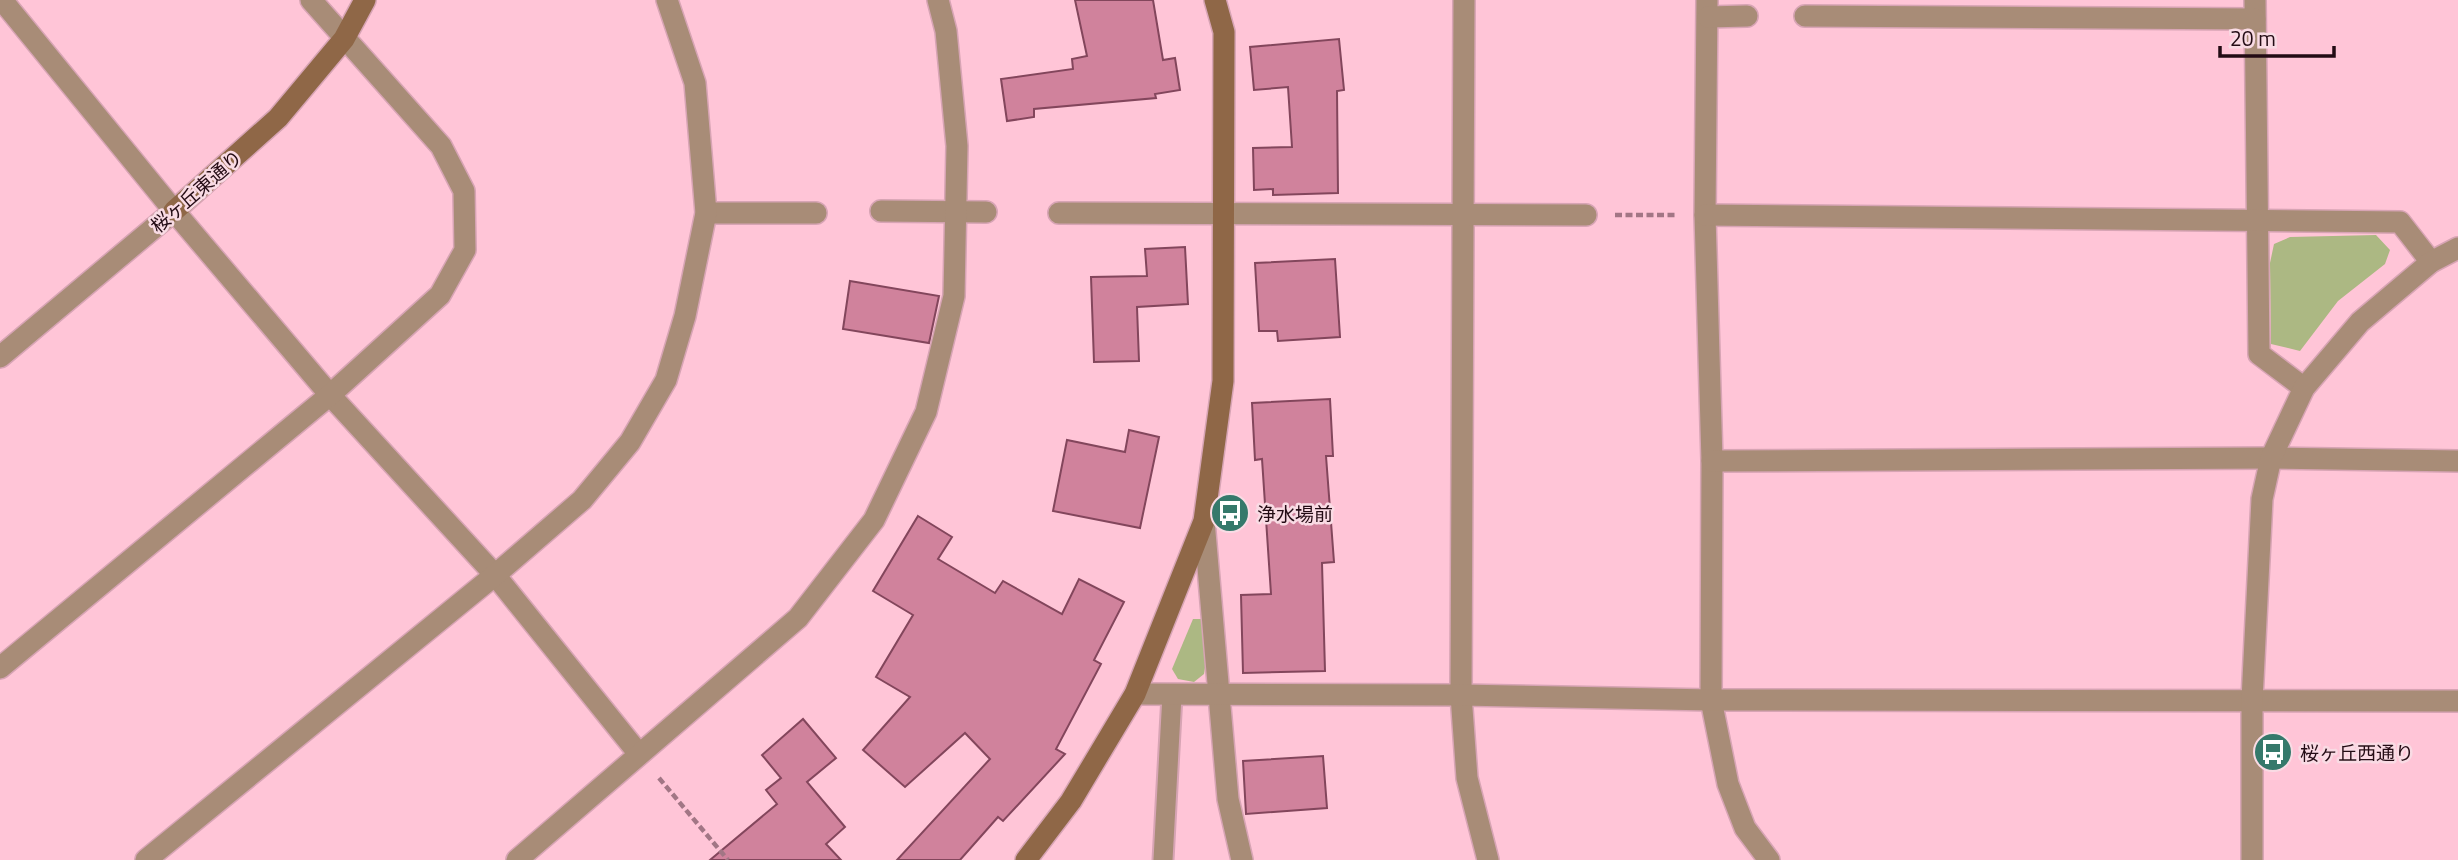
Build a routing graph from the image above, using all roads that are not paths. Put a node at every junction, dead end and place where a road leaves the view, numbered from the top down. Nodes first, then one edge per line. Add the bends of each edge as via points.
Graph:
1 (2, 0) edge
2 (311, 0) edge
3 (365, 0) edge
4 (667, 0) edge
5 (939, 0) edge
6 (1215, 0) edge
7 (1464, 0) edge
8 (1707, 8) edge
9 (1932, 8) edge
10 (2255, 9) edge
11 (1747, 16) dead end
12 (1805, 16) dead end
13 (344, 39) junction
14 (174, 211) junction
15 (881, 211) dead end
16 (955, 212) junction
17 (986, 212) dead end
18 (706, 213) junction
19 (816, 213) dead end
20 (1059, 214) dead end
21 (1464, 214) junction
22 (1225, 215) junction
23 (1586, 215) road end
24 (1705, 215) junction
25 (2256, 222) junction
26 (2458, 248) edge
27 (2431, 262) junction
28 (0, 357) edge
29 (2304, 388) junction
30 (330, 395) junction
31 (2271, 458) junction
32 (1712, 461) junction
33 (2458, 461) edge
34 (1204, 522) junction
35 (495, 575) junction
36 (0, 668) edge
37 (1135, 694) junction
38 (1172, 695) junction
39 (1219, 695) junction
40 (1461, 695) junction
41 (1711, 700) junction
42 (2252, 700) junction
43 (2458, 701) edge
44 (639, 754) junction
45 (146, 860) edge
46 (517, 860) edge
47 (1026, 860) edge
48 (1163, 860) edge
49 (1242, 860) edge
50 (1488, 860) edge
51 (1769, 860) edge
52 (2252, 860) edge

1 - 14 street
2 - 13 street
3 - 13 street, 桜ヶ丘東通り
4 - 18 street via 695,83
5 - 16 street via 957,146
6 - 22 street via 1224,32
7 - 21 street
8 - 11 street
8 - 24 street
9 - 10 street
9 - 12 street
10 - 25 street
13 - 14 street, 桜ヶ丘東通り via 278,118
13 - 30 street via 441,146 464,191 465,250 440,295
14 - 28 street, 桜ヶ丘東通り
14 - 30 street
15 - 16 street
16 - 17 street
16 - 44 street via 954,296 926,412 874,520 798,618
18 - 19 street
18 - 35 street via 685,316 666,380 630,442 582,500
20 - 22 street
21 - 22 street
21 - 23 street
21 - 40 street
22 - 34 street via 1223,381
24 - 25 street
24 - 32 street
25 - 27 street via 2400,222
25 - 29 street via 2259,354
26 - 27 street
27 - 29 street via 2360,322
29 - 31 street
30 - 35 street
30 - 36 street
31 - 32 street
31 - 33 street
31 - 42 street via 2262,499
32 - 41 street
34 - 37 street
34 - 39 street
35 - 44 street
35 - 45 street
37 - 38 street
37 - 47 street via 1071,801
38 - 39 street
38 - 48 lane
39 - 40 street
39 - 49 street via 1228,799
40 - 41 street
40 - 50 street via 1467,778
41 - 42 street
41 - 51 street via 1728,784 1745,828
42 - 43 street
42 - 52 street
44 - 46 street

